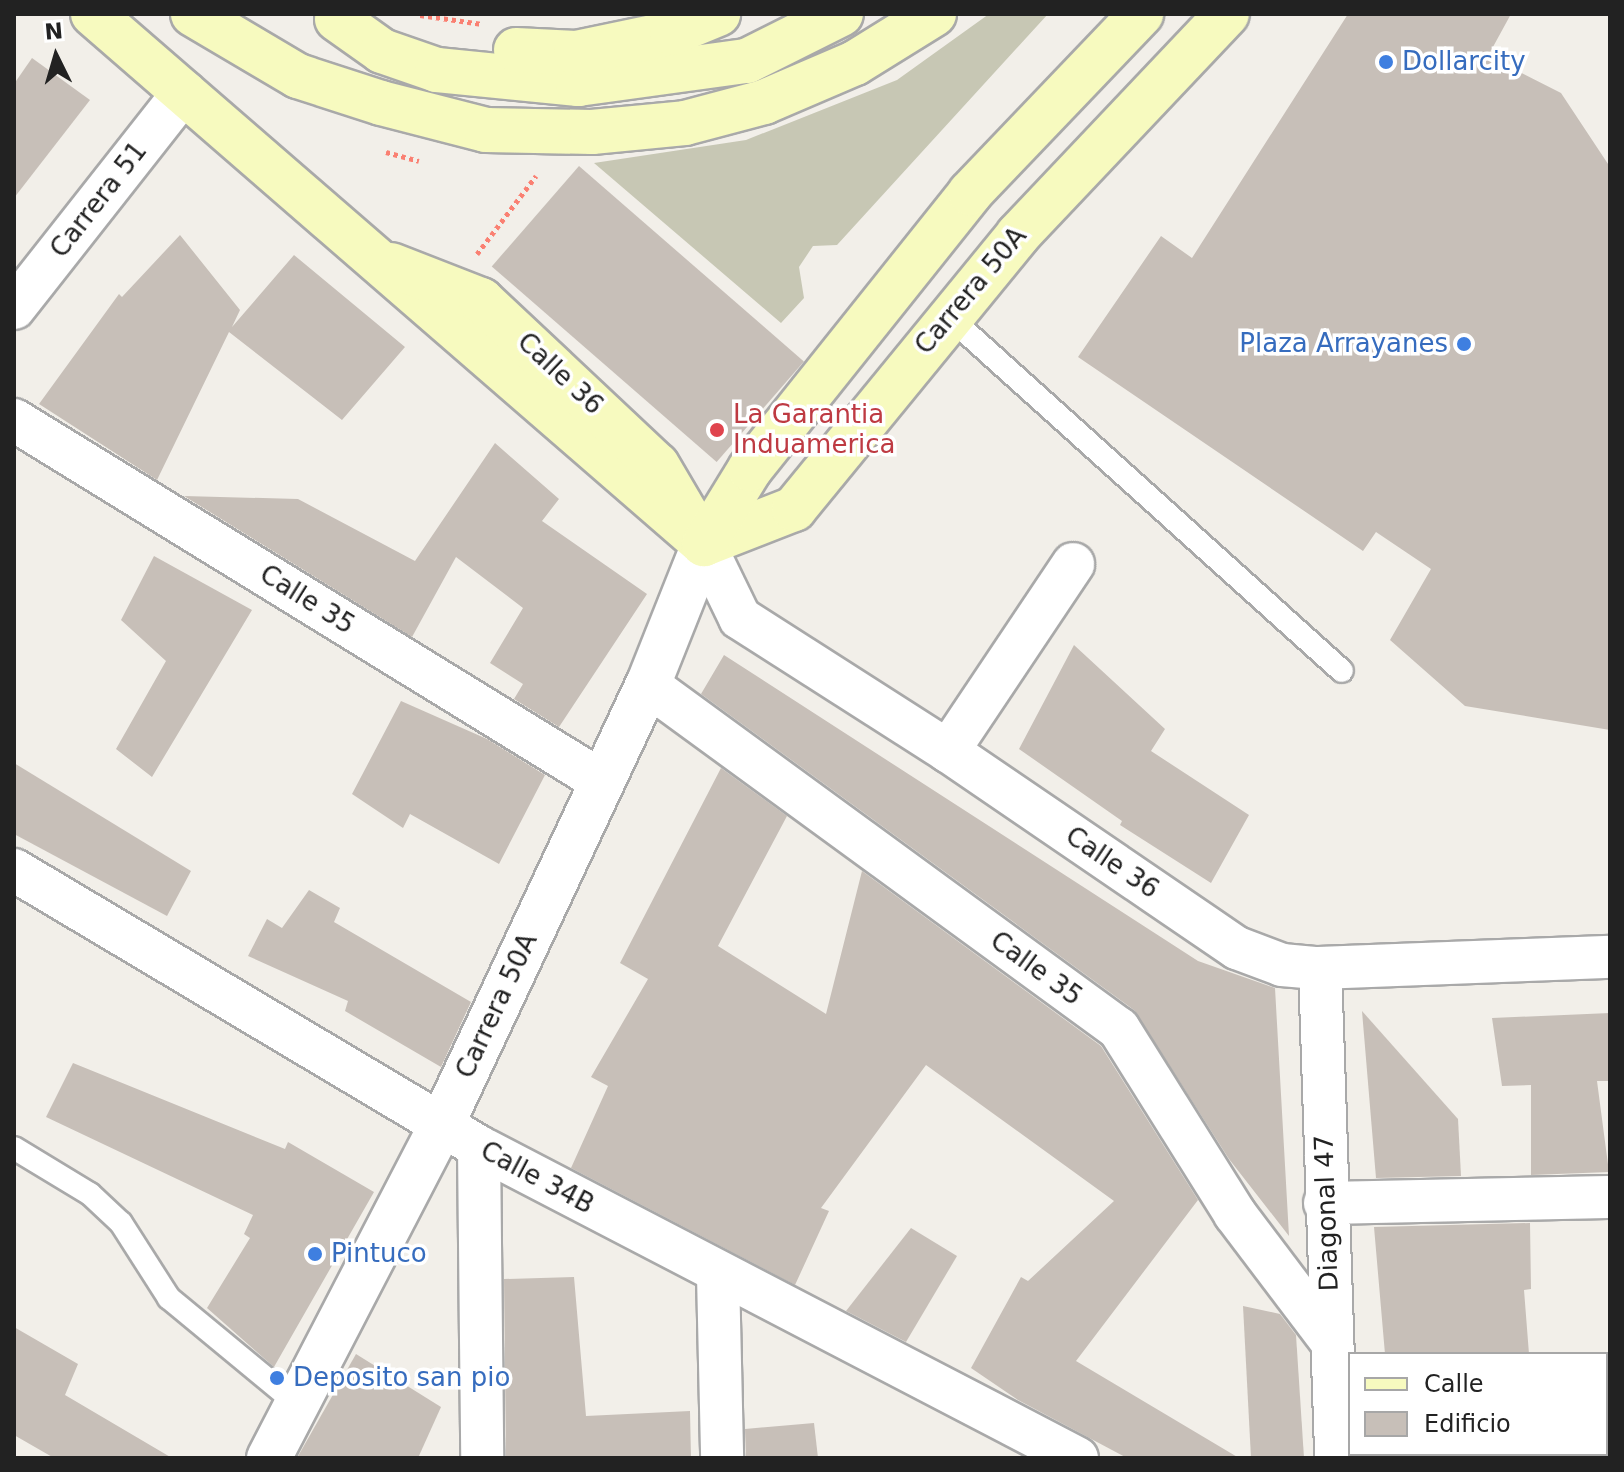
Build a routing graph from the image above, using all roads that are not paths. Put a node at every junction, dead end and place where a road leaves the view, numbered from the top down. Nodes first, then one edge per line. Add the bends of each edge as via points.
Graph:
1 (93, 14) edge
2 (193, 14) edge
3 (718, 14) edge
4 (841, 14) edge
5 (1141, 14) edge
6 (1227, 14) edge
7 (933, 15) edge
8 (332, 16) edge
9 (184, 92) junction
10 (14, 308) edge
11 (948, 316) junction
12 (14, 420) edge
13 (704, 544) junction
14 (1073, 564) dead end
15 (1342, 671) dead end
16 (648, 685) junction
17 (948, 751) junction
18 (601, 781) junction
19 (14, 870) edge
20 (1610, 957) edge
21 (1320, 968) junction
22 (442, 1124) junction
23 (479, 1147) junction
24 (14, 1148) edge
25 (1610, 1197) edge
26 (1325, 1203) junction
27 (718, 1275) junction
28 (1331, 1341) junction
29 (297, 1404) junction
30 (1536, 1456) edge
31 (269, 1458) edge
32 (482, 1458) edge
33 (722, 1458) edge
34 (1077, 1458) edge
35 (1336, 1458) edge
36 (1502, 1458) edge

1 - 9 main road, Calle 36
2 - 7 main road via 298,76 381,103 486,130 592,132 685,123 764,102 855,63
3 - 8 main road via 672,33 576,53 434,47
4 - 8 main road via 747,61 578,84 437,70 382,51
5 - 13 main road, Carrera 50A via 970,193 750,469
6 - 11 main road, Carrera 50A via 1121,121
9 - 10 street, Carrera 51
9 - 13 main road, Calle 36 via 372,258 481,300 657,465
11 - 13 main road, Carrera 50A via 794,509
11 - 15 lane
12 - 18 street, Calle 35
13 - 16 street, Carrera 50A
13 - 17 street, Calle 36 via 740,618
14 - 17 street
16 - 18 street, Carrera 50A
16 - 28 street, Calle 35 via 1119,1029 1235,1214
17 - 21 street, Calle 36 via 1237,948 1282,965
18 - 22 street, Carrera 50A
19 - 22 street, Calle 34B
20 - 21 street, Calle 36
21 - 26 street, Diagonal 47
22 - 23 street, Calle 34B
22 - 29 street, Carrera 50A
23 - 27 street, Calle 34B
23 - 32 street
24 - 29 lane via 90,1194 121,1223 169,1298
25 - 26 street
26 - 28 street, Diagonal 47
27 - 33 street
27 - 34 street, Calle 34B
28 - 35 street, Diagonal 47
29 - 31 street, Carrera 50A
30 - 36 street

